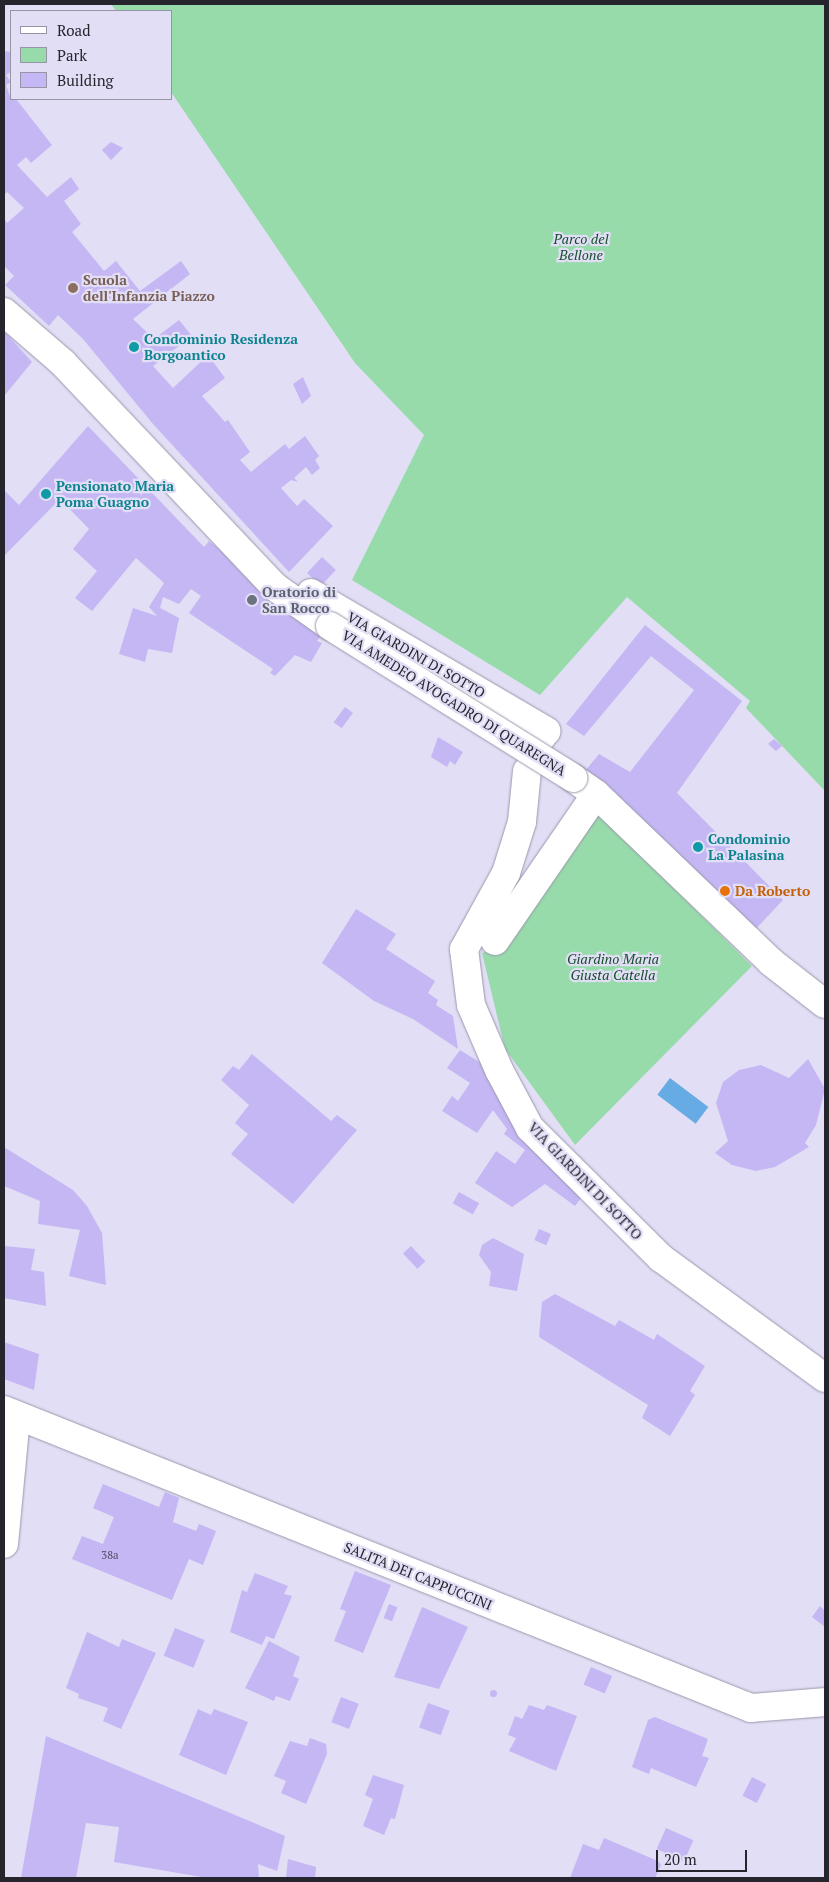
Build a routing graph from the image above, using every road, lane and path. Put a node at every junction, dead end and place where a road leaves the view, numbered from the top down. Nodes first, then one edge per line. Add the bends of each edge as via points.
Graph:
1 (4, 312) edge
2 (275, 587) junction
3 (541, 738) dead end
4 (527, 771) dead end
5 (596, 794) junction
6 (495, 942) dead end
7 (825, 1004) edge
8 (825, 1378) edge
9 (10, 1413) edge
10 (4, 1544) edge
11 (825, 1702) edge

1 - 2 street, VIA AMEDEO AVOGADRO DI QUAREGNA via 63,364
2 - 3 street, VIA GIARDINI DI SOTTO via 310,592 546,731
2 - 5 street, VIA AMEDEO AVOGADRO DI QUAREGNA, bridge via 330,626
4 - 8 street, VIA GIARDINI DI SOTTO via 522,822 506,873 464,949 471,1005 499,1070 530,1128 661,1258
5 - 6 street
5 - 7 street, VIA AMEDEO AVOGADRO DI QUAREGNA via 771,962
9 - 10 street
9 - 11 street, SALITA DEI CAPPUCCINI via 751,1708

